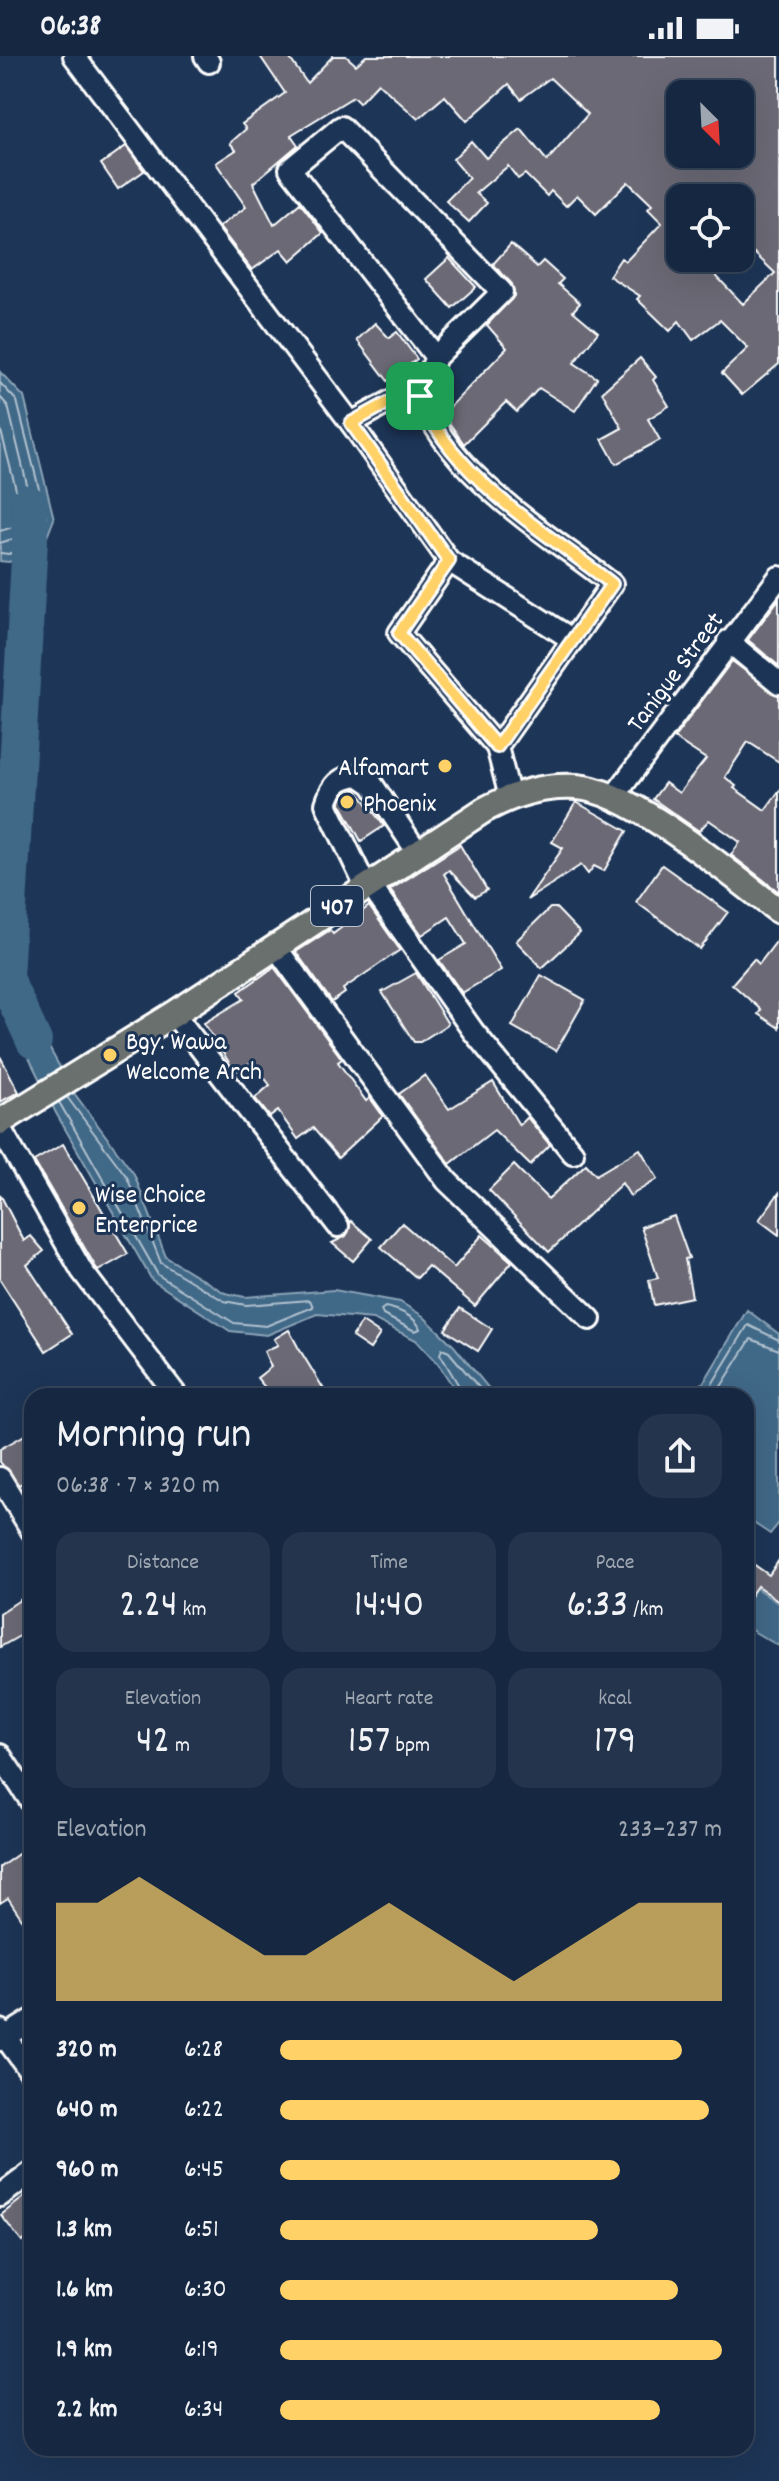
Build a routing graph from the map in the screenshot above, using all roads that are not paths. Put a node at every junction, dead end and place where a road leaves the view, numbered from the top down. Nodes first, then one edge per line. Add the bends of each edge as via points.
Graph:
1 (74, 56) edge
2 (436, 357) junction
3 (420, 396) junction
4 (351, 423) junction
5 (449, 561) junction
6 (779, 577) edge
7 (573, 640) junction
8 (728, 641) junction
9 (779, 683) edge
10 (497, 747) junction
11 (510, 797) junction
12 (613, 798) junction
13 (418, 853) junction
14 (368, 886) junction
15 (779, 911) edge
16 (275, 946) junction
17 (174, 1014) junction
18 (0, 1125) edge
19 (573, 1153) dead end
20 (338, 1226) dead end
21 (590, 1319) dead end
22 (171, 1388) edge
23 (0, 1478) edge
24 (24, 1518) edge
25 (0, 1755) edge
26 (24, 1791) edge
27 (24, 2024) edge
28 (2, 2036) edge
29 (24, 2064) edge
30 (24, 2178) edge
31 (0, 2196) edge

1 - 4 street
2 - 2 street via 502,292 341,127 290,169
2 - 3 street
3 - 4 street via 395,399
3 - 7 street via 430,424 468,471 612,584
4 - 5 street
5 - 7 street
5 - 10 street via 399,633
6 - 8 street, Tanigue Street
7 - 10 street
8 - 9 street
8 - 12 street, Tanigue Street
10 - 11 street
11 - 12 main road, 407 via 535,788 579,787
11 - 13 main road, 407
12 - 15 main road, 407 via 673,833
13 - 14 main road, 407
13 - 14 street via 372,784 359,775 344,777 331,788 326,804
14 - 16 main road, 407
14 - 19 street via 473,1031
16 - 17 main road, 407
16 - 21 street via 447,1181
17 - 18 main road, 407
17 - 20 street
18 - 22 street via 82,1271
23 - 24 street
25 - 26 street
27 - 28 street
28 - 29 street
30 - 31 street

